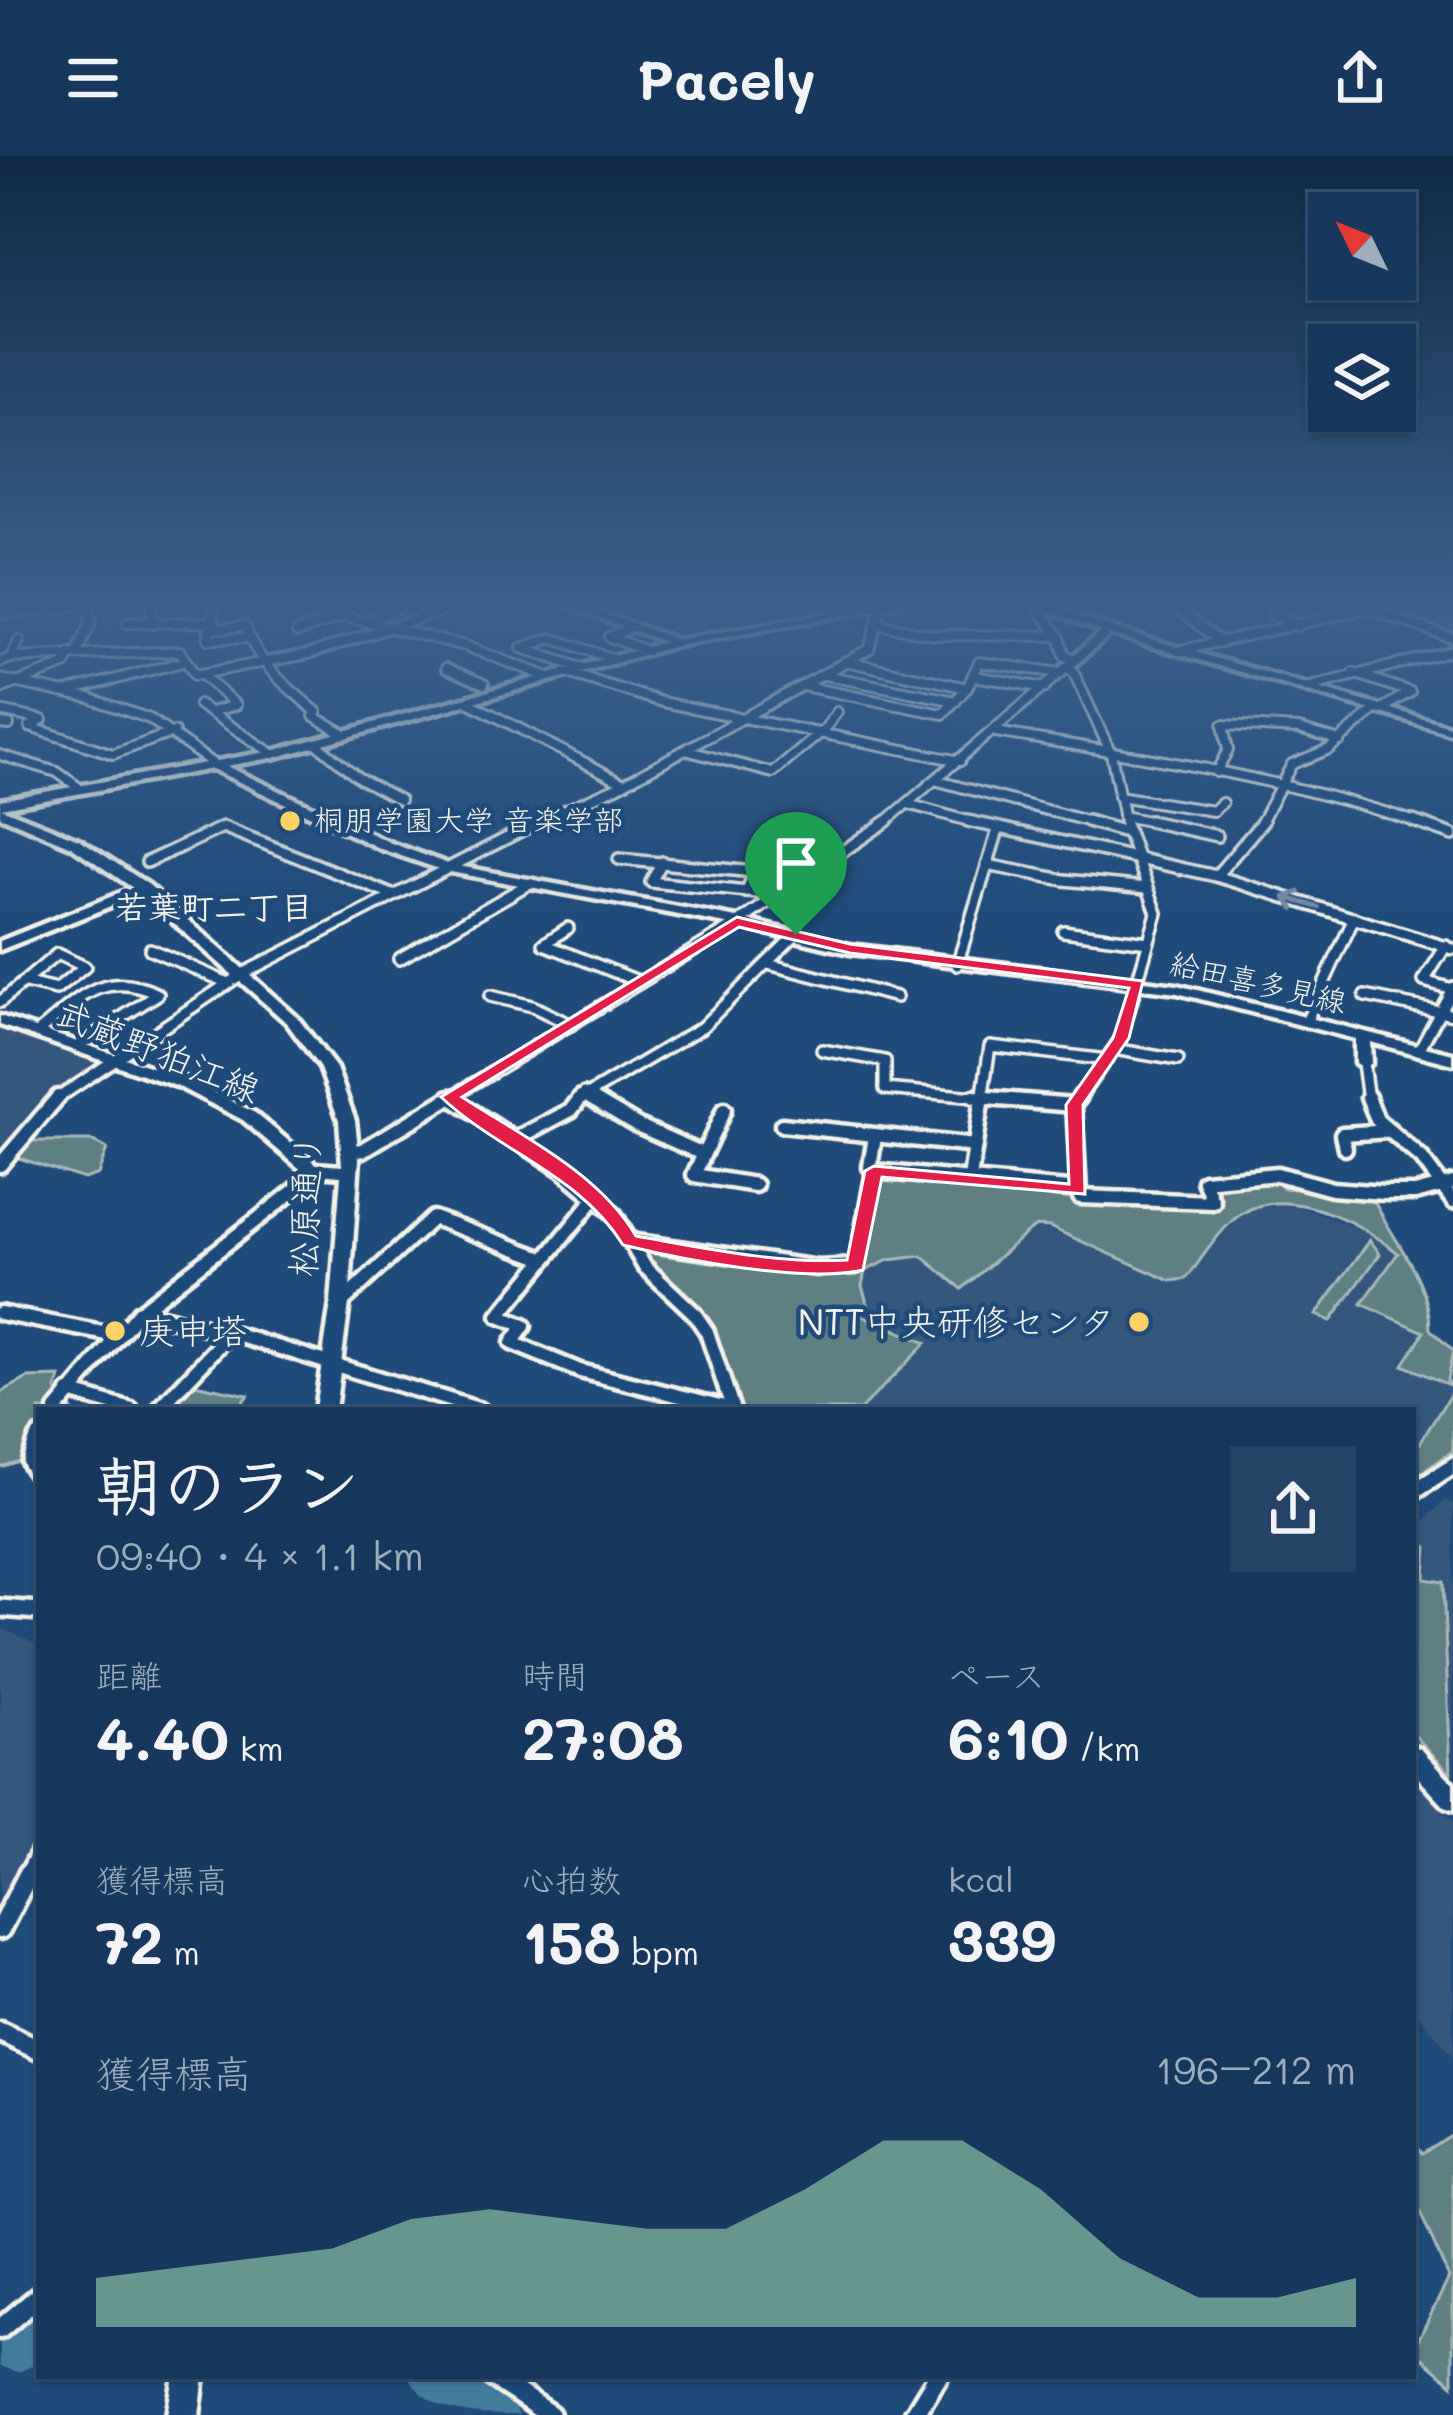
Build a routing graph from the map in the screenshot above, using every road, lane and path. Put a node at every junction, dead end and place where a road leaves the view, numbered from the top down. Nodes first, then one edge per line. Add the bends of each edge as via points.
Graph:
1 (124, 708) edge
2 (205, 708) edge
3 (224, 708) edge
4 (313, 708) edge
5 (443, 708) edge
6 (480, 708) edge
7 (693, 708) edge
8 (761, 708) edge
9 (919, 708) edge
10 (948, 708) edge
11 (1022, 708) edge
12 (1091, 708) edge
13 (1378, 709) joint
14 (0, 711) edge
15 (211, 712) junction
16 (837, 712) dead end
17 (741, 719) junction
18 (824, 730) junction
19 (1453, 731) edge
20 (174, 732) junction
21 (996, 732) junction
22 (345, 734) junction
23 (1340, 741) junction
24 (316, 743) junction
25 (685, 750) junction
26 (1111, 753) junction
27 (273, 754) junction
28 (0, 755) edge
29 (21, 760) junction
30 (960, 761) junction
31 (216, 766) junction
32 (0, 768) edge
33 (1216, 772) junction
34 (938, 782) junction
35 (624, 783) junction
36 (78, 787) junction
37 (1279, 788) junction
38 (1118, 796) junction
39 (400, 800) dead end
40 (1222, 803) dead end
41 (908, 804) junction
42 (0, 807) edge
43 (1123, 816) junction
44 (998, 830) junction
45 (1126, 832) junction
46 (1217, 836) dead end
47 (1453, 836) edge
48 (1138, 857) junction
49 (619, 859) dead end
50 (147, 862) dead end
51 (662, 862) junction
52 (987, 865) junction
53 (445, 867) junction
54 (1216, 876) junction
55 (530, 883) junction
56 (144, 888) junction
57 (1147, 888) junction
58 (747, 892) junction
59 (392, 895) junction
60 (778, 896) junction
61 (1354, 918) junction
62 (737, 922) junction
63 (568, 928) dead end
64 (1063, 931) dead end
65 (796, 935) junction
66 (1148, 942) junction
67 (0, 946) edge
68 (1449, 947) edge
69 (150, 949) dead end
70 (399, 959) dead end
71 (768, 964) junction
72 (957, 965) junction
73 (235, 978) junction
74 (640, 982) junction
75 (26, 983) junction
76 (1138, 984) junction
77 (1452, 988) edge
78 (490, 996) dead end
79 (1365, 996) dead end
80 (896, 997) dead end
81 (0, 1002) edge
82 (1439, 1010) junction
83 (1453, 1014) edge
84 (0, 1020) edge
85 (1307, 1020) junction
86 (571, 1025) junction
87 (37, 1033) junction
88 (1362, 1035) junction
89 (77, 1046) junction
90 (822, 1050) dead end
91 (1419, 1050) junction
92 (1110, 1055) junction
93 (114, 1059) junction
94 (1453, 1059) edge
95 (1178, 1060) dead end
96 (1363, 1064) joint
97 (584, 1094) junction
98 (984, 1096) junction
99 (450, 1097) junction
100 (1074, 1105) junction
101 (724, 1111) dead end
102 (782, 1125) dead end
103 (1390, 1131) junction
104 (875, 1136) junction
105 (516, 1139) junction
106 (975, 1146) junction
107 (1345, 1148) dead end
108 (703, 1154) junction
109 (350, 1162) junction
110 (0, 1165) edge
111 (874, 1171) junction
112 (318, 1172) junction
113 (970, 1179) junction
114 (755, 1185) dead end
115 (1447, 1186) edge
116 (1079, 1190) junction
117 (595, 1198) junction
118 (1453, 1201) edge
119 (630, 1241) junction
120 (545, 1259) junction
121 (340, 1303) junction
122 (139, 1312) junction
123 (0, 1313) edge
124 (231, 1333) junction
125 (118, 1336) junction
126 (332, 1363) junction
127 (69, 1392) junction
128 (58, 1407) edge
129 (121, 1407) edge
130 (161, 1407) edge
131 (325, 1407) edge
132 (471, 1407) edge
133 (725, 1407) edge
134 (732, 1407) edge
135 (36, 1444) edge
136 (1453, 1465) edge
137 (36, 1472) edge
138 (1416, 1491) edge
139 (0, 1608) edge
140 (36, 1611) edge
141 (1416, 1759) edge
142 (1453, 1800) edge
143 (31, 1887) edge
144 (0, 1929) edge
145 (0, 2032) edge
146 (36, 2049) edge
147 (36, 2299) edge
148 (0, 2329) edge
149 (189, 2379) edge
150 (496, 2379) edge
151 (936, 2379) edge
152 (183, 2415) edge
153 (550, 2415) edge
154 (914, 2415) edge

1 - 20 street
2 - 15 street
3 - 15 street
4 - 22 street
5 - 22 main road
6 - 35 street
7 - 17 street
8 - 17 street
9 - 10 street
11 - 21 street
12 - 26 street
13 - 19 main road
13 - 23 street
14 - 20 street via 42,720 30,727 113,754
15 - 27 street
16 - 18 street
17 - 18 street
17 - 25 street
18 - 25 street via 773,773
18 - 30 street
20 - 31 street
21 - 26 street
21 - 30 street
22 - 24 main road
23 - 33 street via 1299,729 1223,725 1228,751
23 - 37 street via 1292,764
24 - 27 main road
24 - 39 street
25 - 35 street
26 - 33 street
26 - 38 street
27 - 31 main road
28 - 29 street
29 - 32 street
29 - 36 street
30 - 34 street
31 - 36 main road
31 - 53 main road, 給田喜多見線
33 - 37 street
34 - 41 street
34 - 45 street
35 - 53 street
36 - 42 main road
37 - 47 street via 1353,802
37 - 54 street
38 - 40 street via 1213,812
38 - 43 street
41 - 44 street
41 - 60 street
42 - 56 main road, 松原通り
43 - 45 street
43 - 46 street
44 - 48 street
44 - 52 street
45 - 48 street
48 - 54 street
48 - 57 street
49 - 51 street
50 - 59 street via 223,827
51 - 58 street via 754,872
51 - 58 street via 650,882
52 - 57 street
52 - 72 street
53 - 55 main road, 給田喜多見線
53 - 59 street
61 -> 54 street
55 - 62 main road, 給田喜多見線
55 - 70 street
56 - 67 main road
56 - 73 main road, 松原通り
57 - 66 street via 1157,914
58 - 60 street
59 - 73 street
60 - 62 street
61 - 68 street
61 - 85 street
62 - 65 main road, 給田喜多見線
62 - 74 street
63 - 74 street via 544,944
64 - 66 street
65 - 71 street
65 - 72 main road, 給田喜多見線
66 - 76 street
68 - 77 street via 1424,981
69 - 73 street
71 - 80 street
71 - 97 street via 703,1027
72 - 76 main road, 給田喜多見線
73 - 93 street
73 - 109 main road, 松原通り via 292,1019 323,1059 341,1098
74 - 86 street
75 - 75 street via 58,954 86,967 56,990
75 - 81 street
76 - 85 main road, 給田喜多見線
76 - 92 street
77 - 82 street
78 - 86 street
79 - 82 street
82 - 83 street
82 - 91 street
84 - 87 main road, 武蔵野狛江線
85 - 88 main road, 給田喜多見線
86 - 99 street
87 - 89 main road, 武蔵野狛江線
87 - 89 street via 104,982 123,978 158,994
88 - 91 main road, 給田喜多見線
88 - 96 main road
89 - 93 main road, 武蔵野狛江線
90 - 98 street via 885,1061 885,1089
91 - 94 main road, 給田喜多見線
92 - 95 street
92 - 98 street via 990,1046
92 - 100 street
93 - 110 street via 56,1098
93 - 112 main road, 武蔵野狛江線 via 237,1108
96 - 103 street via 1368,1100
97 - 105 street via 571,1110
97 - 108 street
98 - 100 street
98 - 106 street
99 - 105 street
99 - 109 street
100 - 116 street
101 - 108 street
102 - 104 street
103 - 107 street via 1342,1134
103 - 115 street
104 - 106 street
104 - 111 street
105 - 117 street
106 - 113 street
108 - 114 street via 694,1175
109 - 112 main road
109 - 121 main road, 松原通り
111 - 113 street
111 - 119 street via 856,1266 818,1268
112 - 122 street
113 - 116 street
115 - 116 street via 1415,1193 1332,1189 1277,1174 1204,1181 1213,1202
115 - 118 street
117 - 119 street
117 - 120 street
119 - 134 street via 707,1332
120 - 121 street via 433,1218
120 - 133 street via 499,1316 524,1326 512,1342 580,1371
121 - 126 main road, 松原通り
122 - 124 street
122 - 125 street
123 - 125 street
124 - 126 street
124 - 130 street
125 - 127 street
126 - 131 main road, 松原通り
126 - 132 street
127 - 128 street
127 - 129 street
135 - 137 street
136 - 138 main road
139 - 140 street
141 - 142 main road
143 - 144 street
145 - 146 street
147 - 148 street
149 - 152 main road
150 - 153 street
151 - 154 street

